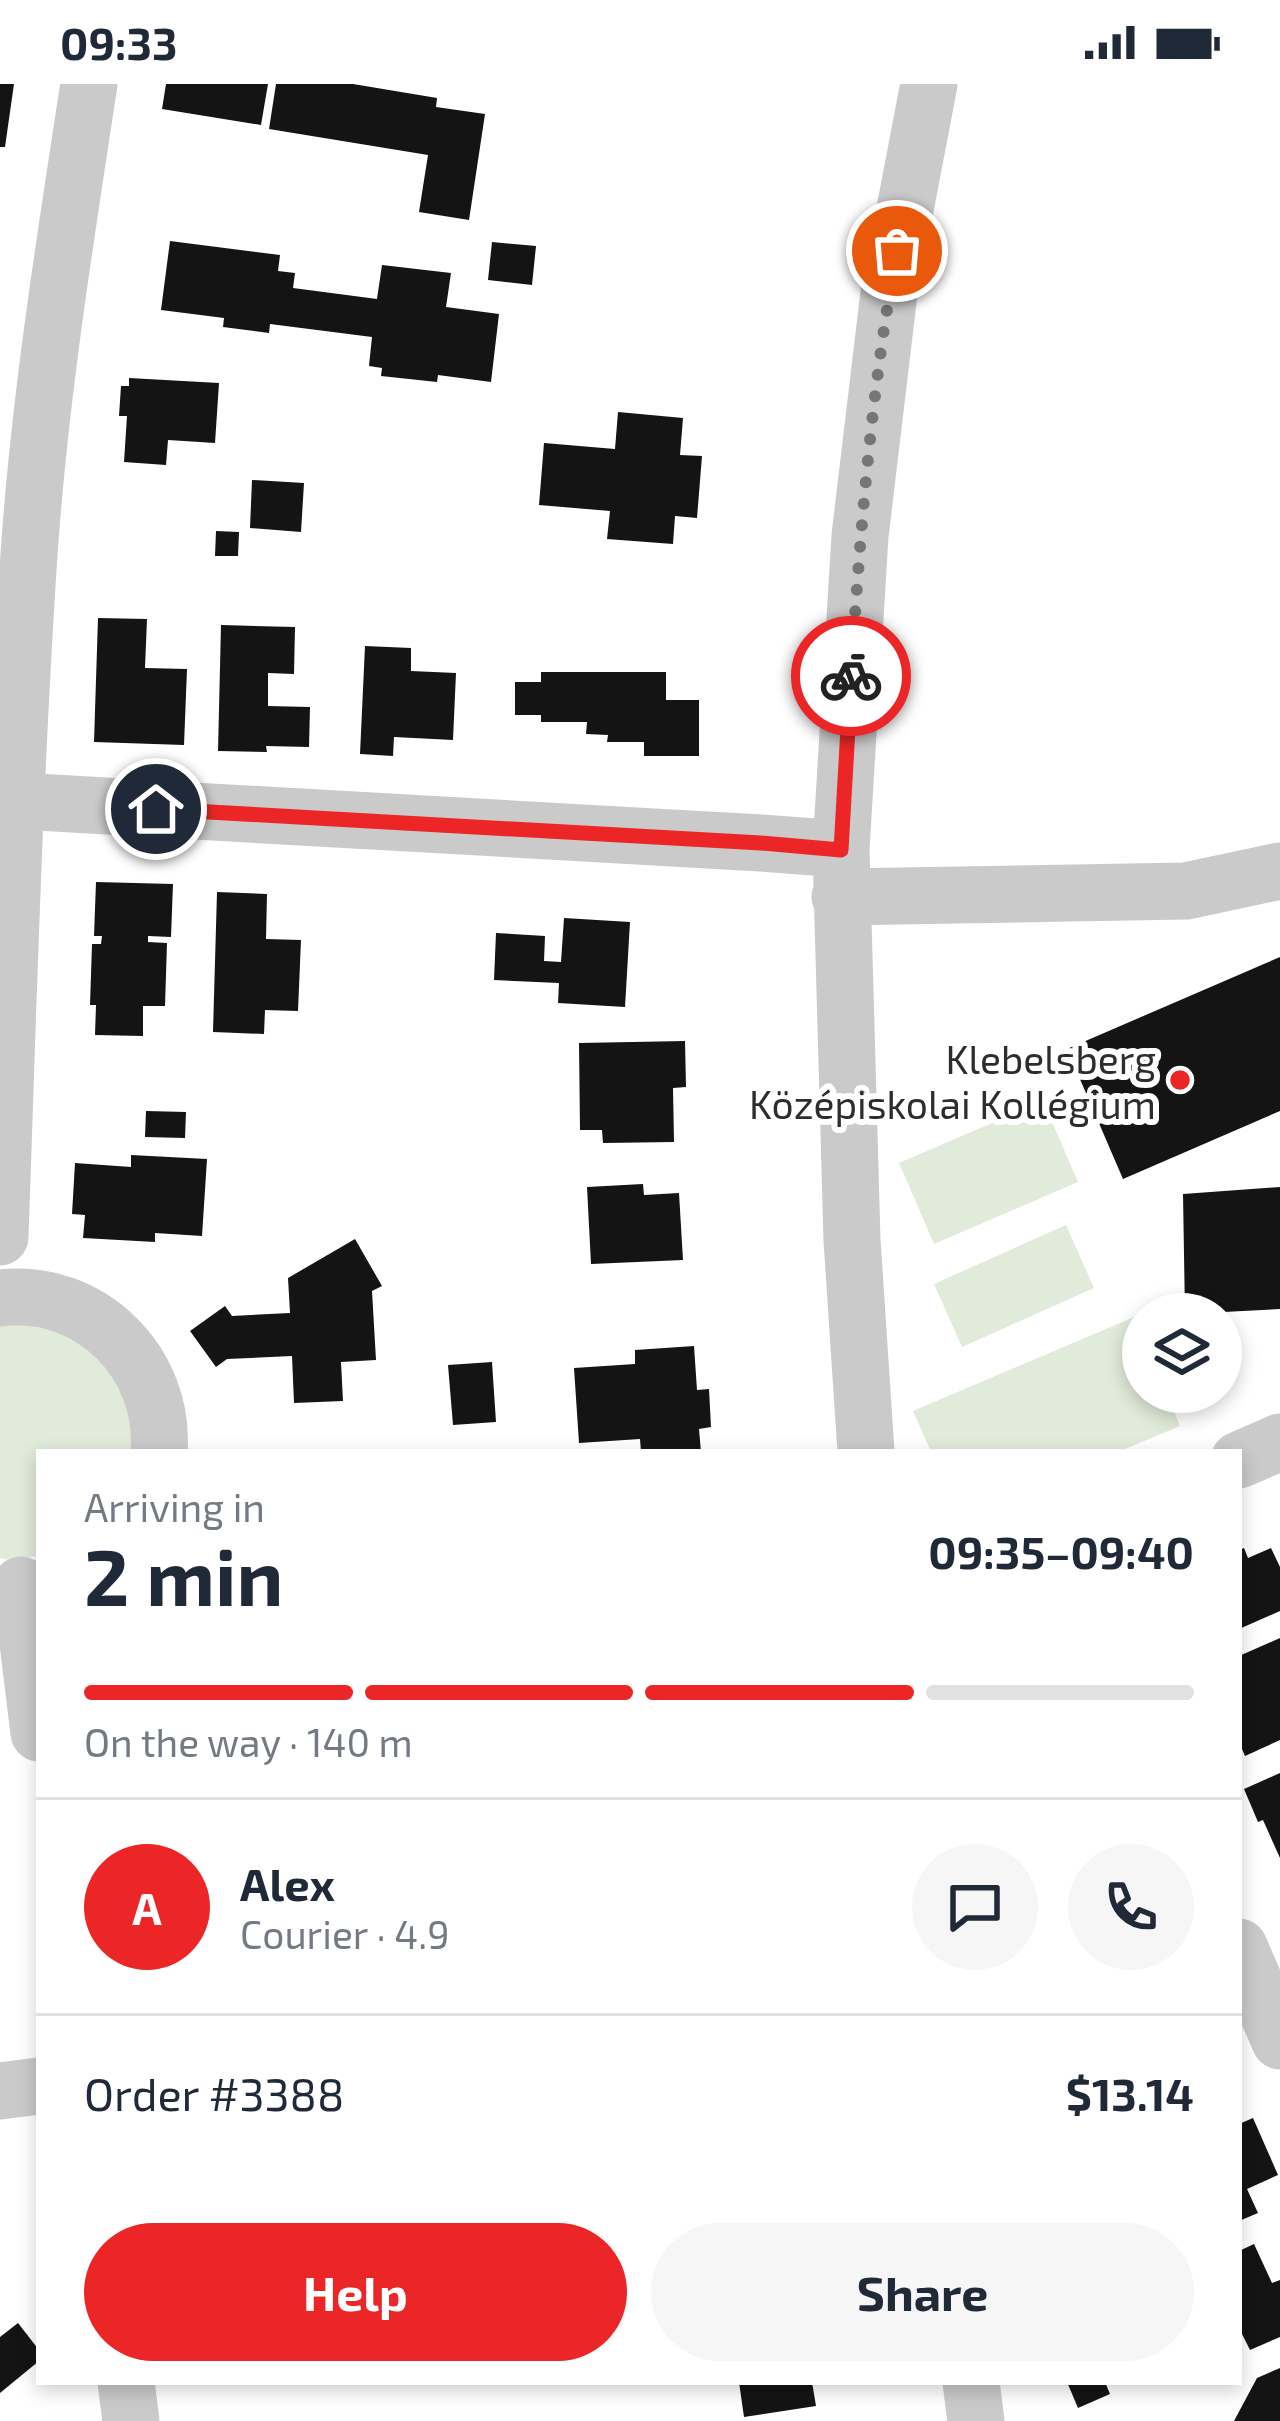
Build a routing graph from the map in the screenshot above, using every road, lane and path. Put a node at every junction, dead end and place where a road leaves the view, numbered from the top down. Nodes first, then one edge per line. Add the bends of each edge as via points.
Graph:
1 (89, 84) edge
2 (929, 84) edge
3 (8, 801) edge
4 (1280, 872) edge
5 (840, 873) junction
6 (0, 1237) edge
7 (0, 1298) edge
8 (1280, 1442) edge
9 (159, 1449) edge
10 (866, 1449) edge
11 (1242, 1459) edge
12 (20, 1582) edge
13 (36, 1709) edge
14 (1242, 1954) edge
15 (1280, 2041) edge
16 (36, 2086) edge
17 (0, 2092) edge
18 (125, 2385) edge
19 (970, 2385) edge
20 (131, 2421) edge
21 (976, 2421) edge

1 - 3 street via 53,317
2 - 5 street via 889,292 862,514
3 - 5 street via 738,841
3 - 6 street
4 - 5 street via 1186,892
5 - 10 street
7 - 9 street via 44,1298 88,1314 124,1343 149,1383
8 - 11 street
12 - 13 street
14 - 15 street
16 - 17 street
18 - 20 street
19 - 21 street

